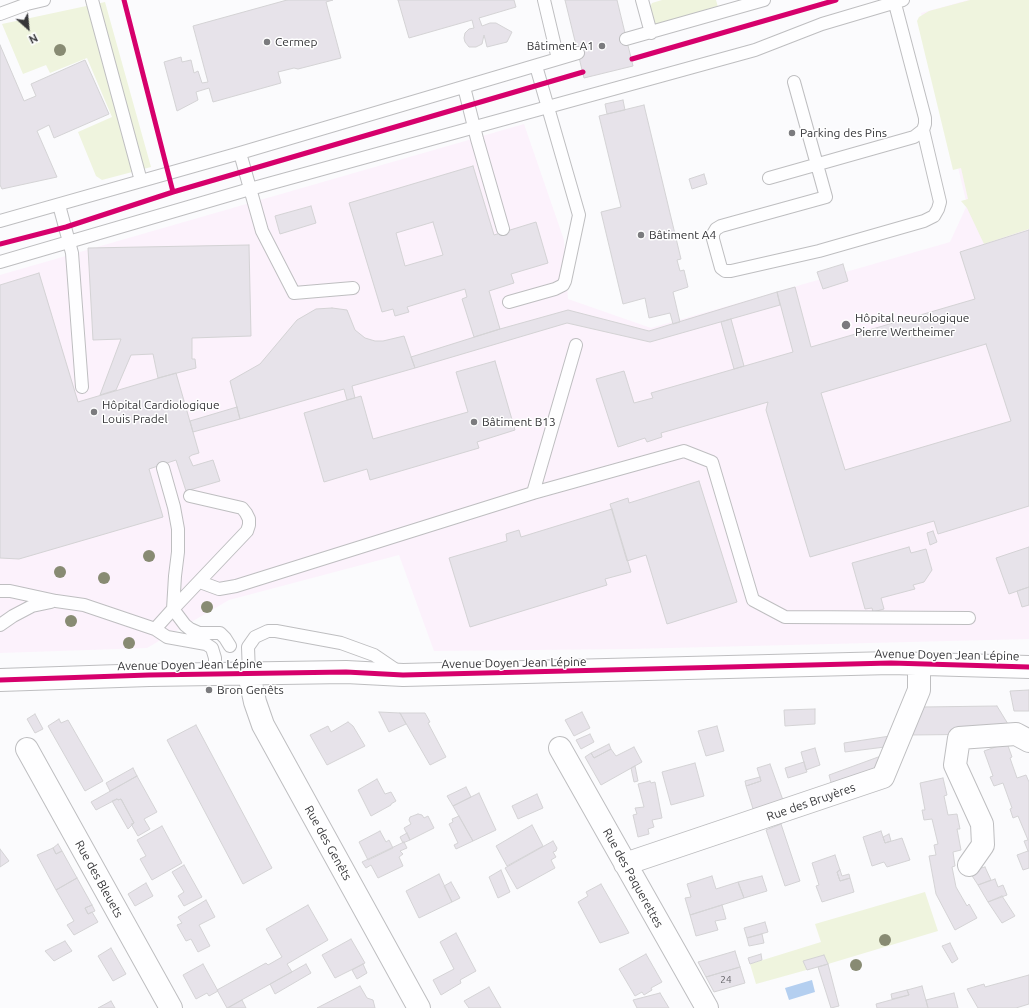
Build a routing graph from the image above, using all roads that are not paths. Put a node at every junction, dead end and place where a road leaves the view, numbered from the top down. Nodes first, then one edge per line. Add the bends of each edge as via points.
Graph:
1 (44, 0) edge
2 (92, 0) edge
3 (544, 0) edge
4 (642, 0) edge
5 (764, 0) edge
6 (897, 1) edge
7 (0, 14) edge
8 (651, 33) junction
9 (626, 39) dead end
10 (578, 53) dead end
11 (558, 59) junction
12 (536, 66) junction
13 (794, 82) dead end
14 (464, 87) junction
15 (548, 107) junction
16 (474, 127) junction
17 (923, 130) junction
18 (240, 153) junction
19 (818, 164) junction
20 (770, 178) dead end
21 (141, 181) junction
22 (250, 189) junction
23 (59, 205) junction
24 (0, 221) edge
25 (503, 230) dead end
26 (69, 242) junction
27 (0, 262) edge
28 (353, 288) dead end
29 (509, 302) dead end
30 (576, 345) dead end
31 (82, 387) dead end
32 (163, 468) dead end
33 (533, 493) junction
34 (190, 496) dead end
35 (200, 582) junction
36 (0, 591) edge
37 (56, 601) junction
38 (173, 609) junction
39 (969, 618) dead end
40 (0, 625) edge
41 (155, 629) junction
42 (230, 646) dead end
43 (919, 665) junction
44 (1029, 667) edge
45 (249, 674) junction
46 (215, 675) junction
47 (403, 675) junction
48 (0, 680) edge
49 (1029, 741) edge
50 (560, 748) dead end
51 (27, 749) dead end
52 (625, 864) junction
53 (969, 865) dead end
54 (171, 1008) edge
55 (419, 1008) edge
56 (707, 1008) edge

1 - 7 lane
2 - 21 lane
3 - 11 lane
4 - 8 lane
5 - 8 lane
6 - 15 lane via 822,24 755,50
6 - 17 lane via 925,118
8 - 9 lane
10 - 11 lane
11 - 12 lane
12 - 14 lane
12 - 15 lane
13 - 19 lane
14 - 16 lane
14 - 18 lane
15 - 16 lane
15 - 29 lane via 579,215 566,281 555,290
16 - 22 lane
16 - 25 lane
17 - 19 lane via 914,137
17 - 19 lane via 940,202 934,216 792,258 731,271 720,268 713,239 716,229 826,197
18 - 21 lane
18 - 22 lane
19 - 20 lane
21 - 23 lane
22 - 26 lane
22 - 28 lane via 262,231 294,293
23 - 24 lane
23 - 26 lane
26 - 27 lane
26 - 31 lane via 72,253
30 - 33 lane
32 - 38 lane via 178,529
33 - 35 lane via 236,586 219,589
33 - 39 lane via 684,450 712,462 753,600 785,617
34 - 35 lane via 242,508 249,519 247,531
35 - 38 lane
36 - 37 lane
37 - 40 lane via 32,606
37 - 41 lane via 84,604
38 - 41 lane
38 - 42 lane via 190,629 199,633 220,633
41 - 46 lane via 167,637 206,644 212,648
43 - 44 street, Avenue Doyen Jean Lépine
43 - 47 street, Avenue Doyen Jean Lépine via 891,663
43 - 52 street, Rue des Bruyères via 919,690 883,777
45 - 46 street, Avenue Doyen Jean Lépine
45 - 47 street, Avenue Doyen Jean Lépine via 346,672
45 - 47 lane via 248,647 255,636 276,631 341,644 374,655
45 - 55 street, Rue des Genêts via 263,725
46 - 48 street, Avenue Doyen Jean Lépine
49 - 53 street via 1016,734 959,738 955,765 982,824 983,845
50 - 52 street, Rue des Paquerettes
51 - 54 street, Rue des Bleuets
52 - 56 street, Rue des Paquerettes

